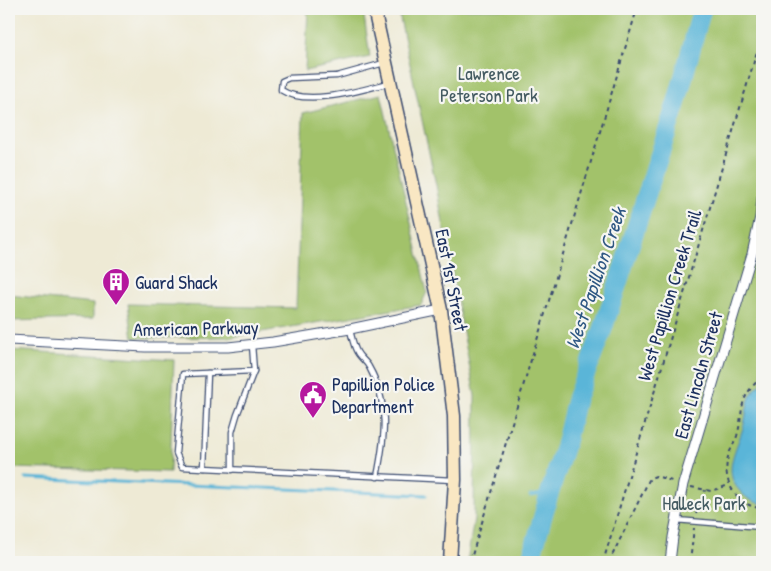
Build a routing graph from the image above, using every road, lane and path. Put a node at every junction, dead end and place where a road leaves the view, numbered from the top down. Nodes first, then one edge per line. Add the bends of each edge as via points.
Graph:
1 (374, 9) edge
2 (637, 9) edge
3 (762, 35) edge
4 (386, 62) junction
5 (390, 83) junction
6 (762, 198) edge
7 (441, 310) junction
8 (350, 329) junction
9 (9, 340) edge
10 (252, 344) junction
11 (254, 371) junction
12 (208, 373) junction
13 (762, 378) edge
14 (204, 468) junction
15 (232, 470) junction
16 (377, 476) junction
17 (455, 480) junction
18 (684, 484) junction
19 (729, 485) junction
20 (705, 490) junction
21 (762, 508) edge
22 (696, 516) dead end
23 (676, 520) junction
24 (762, 527) edge
25 (694, 528) dead end
26 (450, 562) edge
27 (470, 562) edge
28 (603, 562) edge
29 (609, 562) edge
30 (670, 562) edge
31 (690, 562) edge

1 - 4 main road, East 1st Street
2 - 27 path
3 - 28 path, West Papillion Creek Trail
4 - 5 main road, East 1st Street
4 - 5 lane via 328,77 288,78 282,81 281,90 288,95 329,97
5 - 7 main road, East 1st Street
6 - 18 street, East Lincoln Street via 752,254
7 - 8 street, American Parkway
7 - 17 main road, East 1st Street via 454,416
8 - 10 street, American Parkway
8 - 16 lane via 357,353 369,365 381,392 385,425
9 - 10 street, American Parkway via 145,347
10 - 11 lane
11 - 12 lane
11 - 15 lane via 232,432
12 - 14 lane
12 - 14 lane via 183,374 176,453 182,467
13 - 19 path via 748,391 742,403 736,436 727,460
14 - 15 lane
15 - 16 lane
16 - 17 lane
17 - 26 main road, East 1st Street
18 - 20 path
18 - 23 street, East Lincoln Street
18 - 29 path via 656,476 650,478
19 - 20 path
19 - 21 path via 742,500
20 - 22 path
23 - 24 lane
23 - 30 street, East Lincoln Street
25 - 31 path

